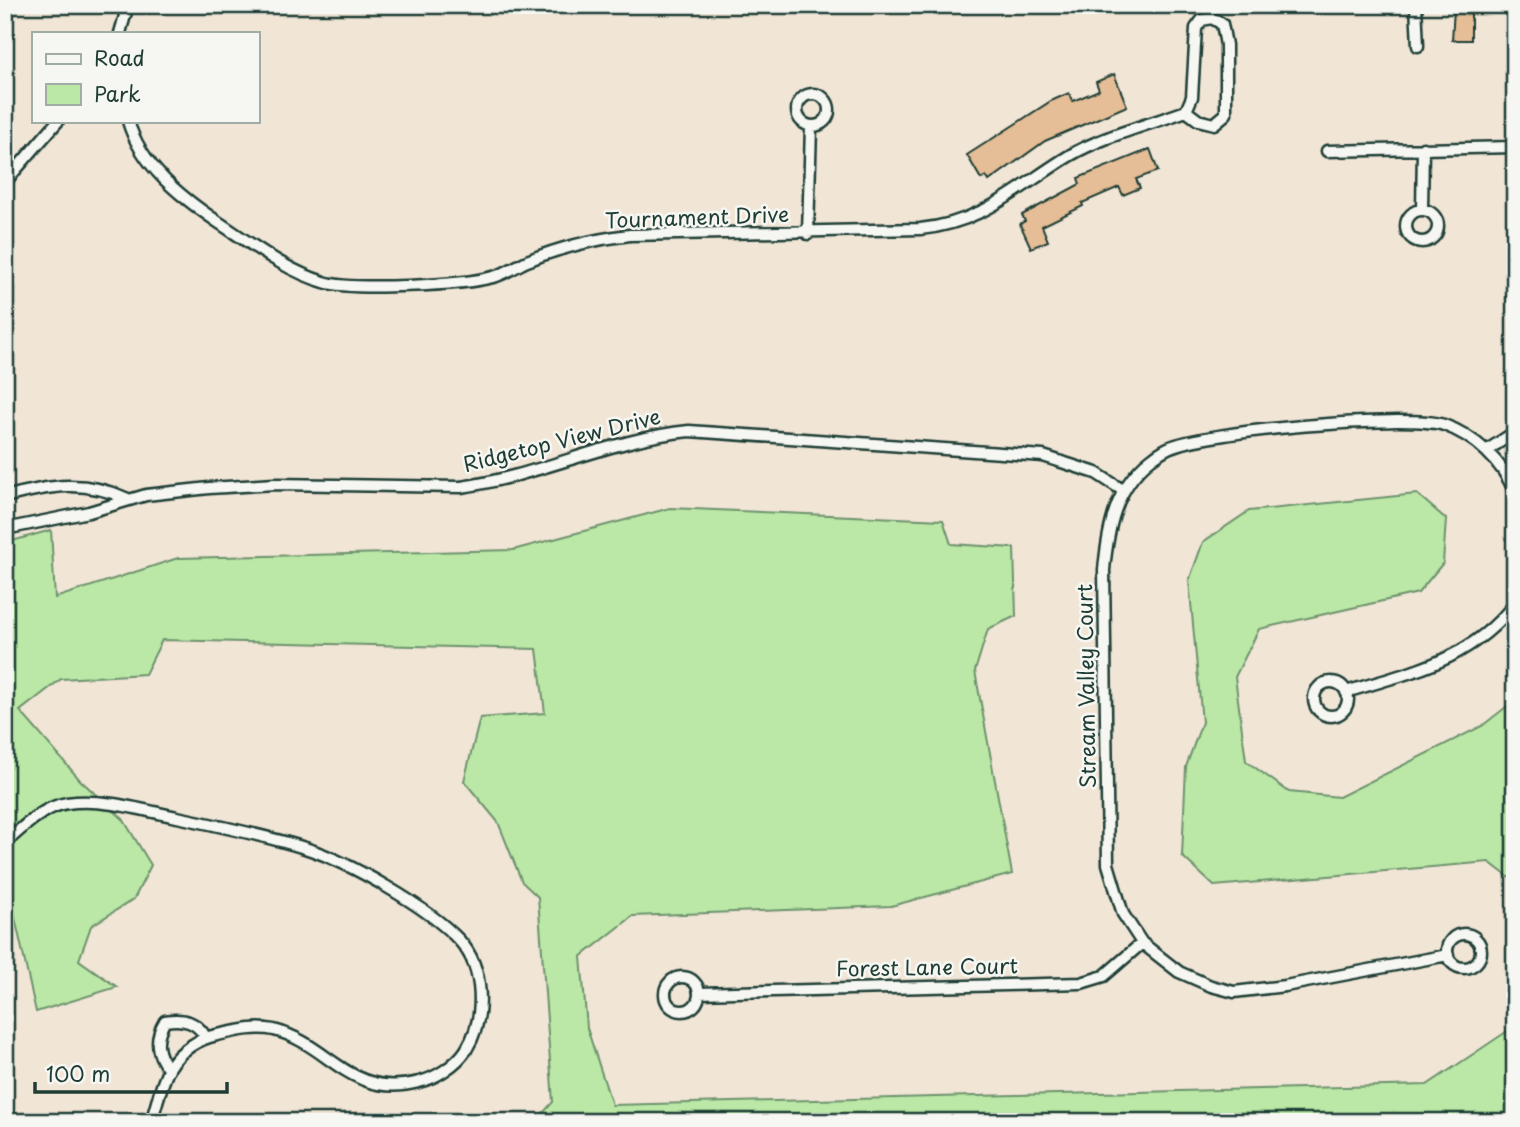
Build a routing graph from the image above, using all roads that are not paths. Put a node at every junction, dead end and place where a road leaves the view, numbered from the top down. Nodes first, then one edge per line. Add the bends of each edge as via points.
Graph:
1 (128, 5) edge
2 (1416, 5) edge
3 (120, 32) edge
4 (1418, 46) dead end
5 (1186, 111) junction
6 (57, 122) edge
7 (129, 122) edge
8 (811, 126) dead end
9 (1515, 147) edge
10 (1423, 148) junction
11 (1327, 151) dead end
12 (5, 182) edge
13 (1422, 211) dead end
14 (808, 234) junction
15 (1515, 432) edge
16 (1486, 451) junction
17 (1512, 476) edge
18 (1124, 491) junction
19 (1515, 493) edge
20 (5, 497) edge
21 (128, 499) junction
22 (5, 529) edge
23 (1515, 603) edge
24 (1346, 692) dead end
25 (5, 843) edge
26 (1142, 943) junction
27 (1448, 955) dead end
28 (699, 993) dead end
29 (206, 1038) junction
30 (169, 1070) junction
31 (151, 1122) edge

1 - 3 street
2 - 4 street
5 - 5 street via 1192,97 1196,28 1202,20 1212,18 1222,24 1226,45 1226,114 1214,124
5 - 14 street, Tournament Drive via 1071,154 985,212 958,222 920,229
6 - 12 street
7 - 14 street, Tournament Drive via 164,181 239,235 324,283 468,282 601,239 630,235
8 - 14 street
9 - 10 street
10 - 11 street
10 - 13 street
15 - 16 street
16 - 17 street, Stream Valley Court
16 - 18 street, Stream Valley Court via 1444,425 1415,420 1260,431 1169,448 1149,461
17 - 19 street, Stream Valley Court
18 - 21 street, Ridgetop View Drive via 1096,473 1043,456 689,431 650,435 496,482 461,487 242,485
18 - 26 street, Stream Valley Court via 1108,527 1104,570 1108,863 1123,914
20 - 21 street via 67,485 103,488
21 - 22 street, Ridgetop View Drive
23 - 24 street via 1496,628 1458,654
25 - 29 street via 52,807 67,803 121,806 241,830 328,857 372,880 441,924 461,942 475,969 481,1001 466,1049 432,1079 405,1086 351,1075 275,1031 251,1028
26 - 27 street, Stream Valley Court via 1179,972 1234,992
26 - 28 street, Forest Lane Court via 1104,976 1081,983
29 - 30 street via 191,1045
29 - 30 street via 191,1022 165,1021 157,1047
30 - 31 street

